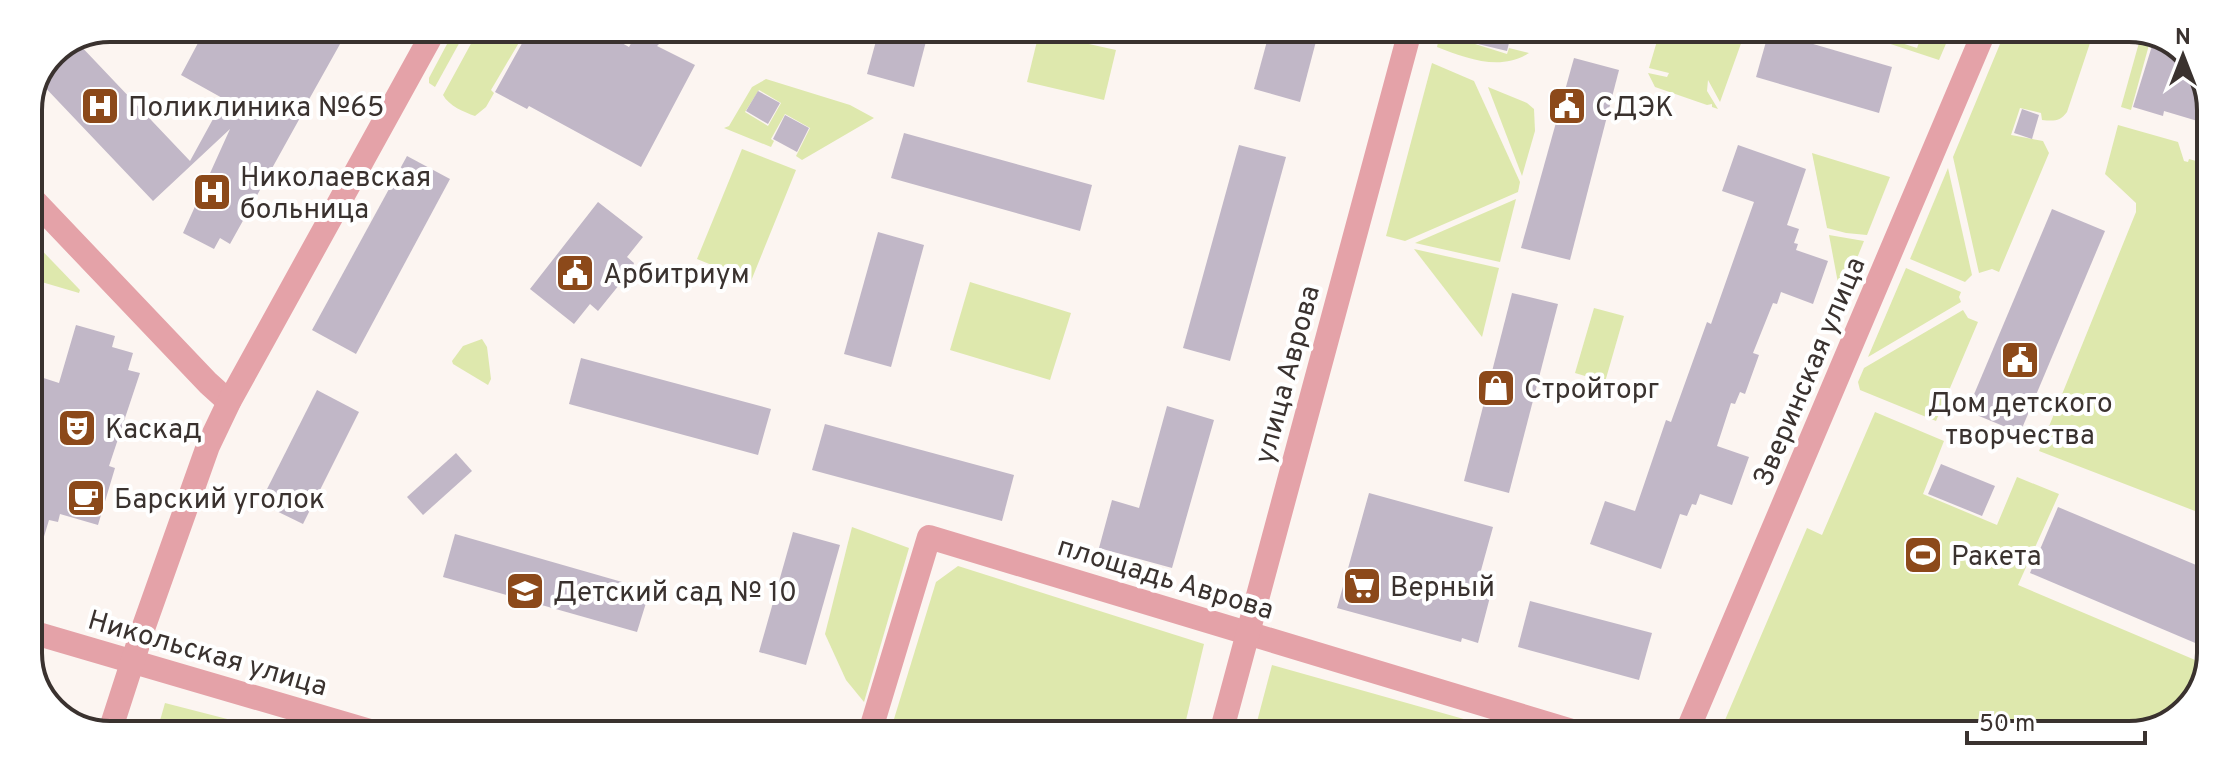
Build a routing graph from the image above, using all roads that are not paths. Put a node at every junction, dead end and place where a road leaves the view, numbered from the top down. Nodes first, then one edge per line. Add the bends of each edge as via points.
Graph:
1 (428, 42) edge
2 (1407, 42) edge
3 (1980, 42) edge
4 (42, 209) edge
5 (229, 402) junction
6 (1248, 633) junction
7 (42, 635) edge
8 (132, 661) junction
9 (113, 721) edge
10 (336, 721) edge
11 (873, 721) edge
12 (1224, 721) edge
13 (1539, 721) edge
14 (1692, 721) edge

1 - 5 street
2 - 6 street, улица Аврова
3 - 14 street, Зверинская улица
4 - 5 street
5 - 8 street via 208,446
6 - 11 street, площадь Аврова via 929,537
6 - 12 street, улица Аврова
6 - 13 street, площадь Аврова
7 - 8 street, Никольская улица
8 - 9 street
8 - 10 street, Никольская улица

